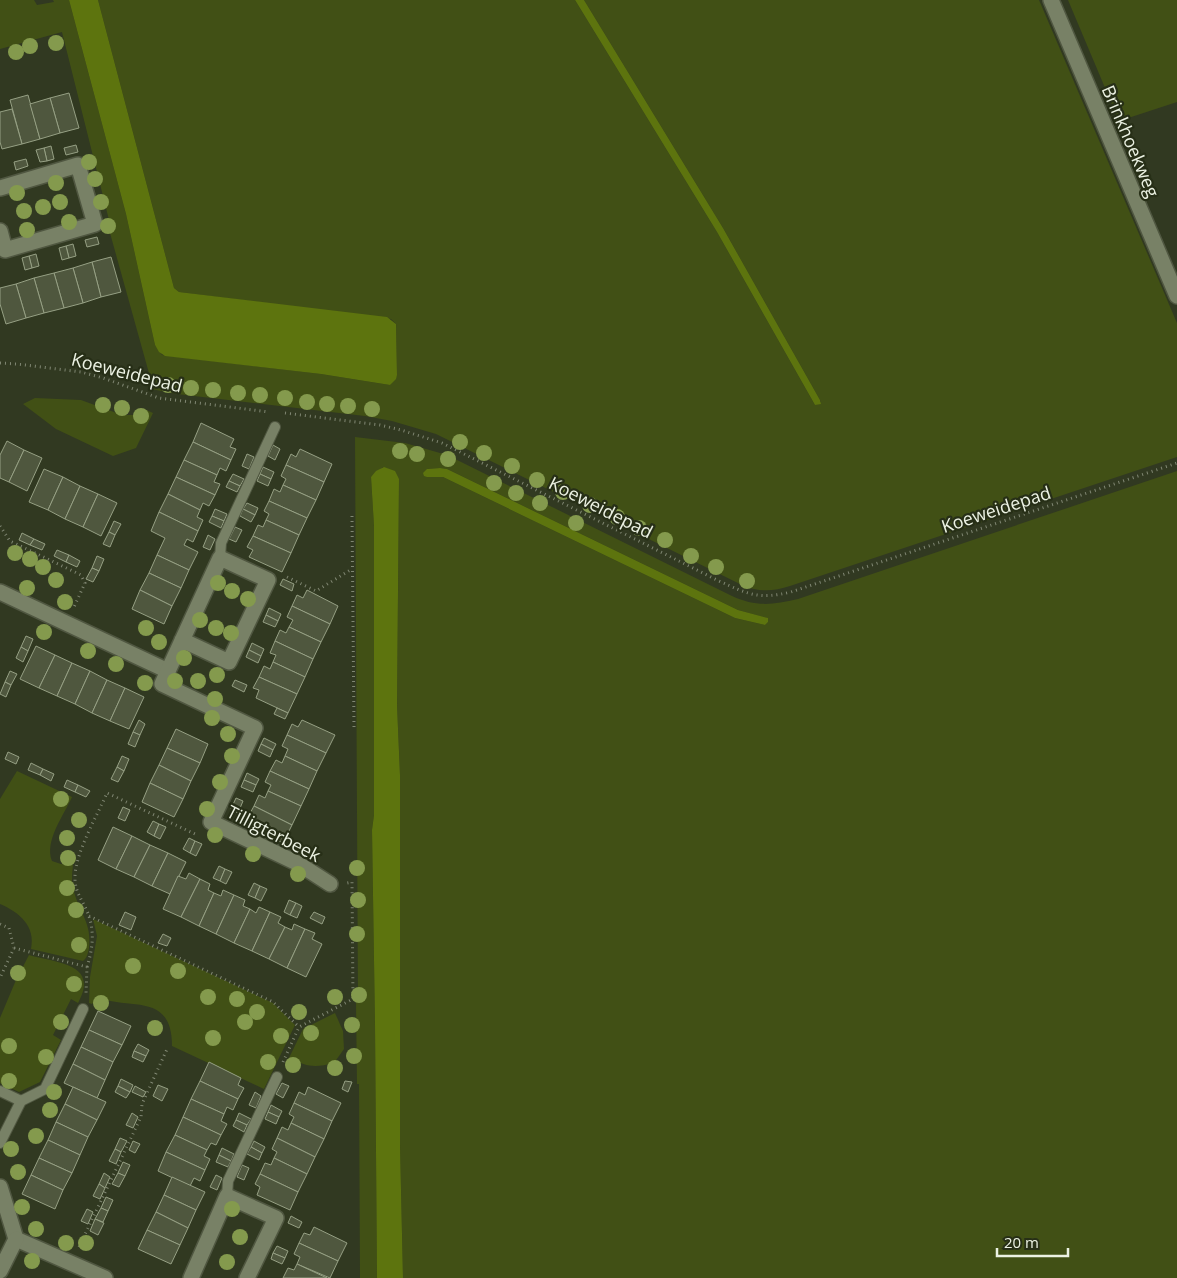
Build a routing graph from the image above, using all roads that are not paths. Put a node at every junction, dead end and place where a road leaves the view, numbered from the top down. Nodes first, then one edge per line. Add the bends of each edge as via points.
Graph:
1 (1052, 0) edge
2 (0, 188) edge
3 (0, 231) edge
4 (1177, 296) edge
5 (275, 427) dead end
6 (220, 558) junction
7 (0, 592) edge
8 (182, 640) junction
9 (168, 671) junction
10 (330, 884) road end
11 (83, 1009) road end
12 (277, 1077) road end
13 (0, 1091) edge
14 (21, 1101) junction
15 (0, 1143) edge
16 (0, 1187) edge
17 (227, 1196) junction
18 (16, 1239) junction
19 (0, 1272) edge
20 (105, 1278) edge
21 (191, 1278) edge
22 (247, 1278) edge

1 - 4 street, Brinkhoekweg
2 - 3 street via 78,165 95,224 5,250
5 - 6 lane via 221,543
6 - 8 street
6 - 8 street via 268,580 229,662
7 - 9 street
8 - 9 street
9 - 10 street, Tilligterbeek via 162,684 255,728 211,822 300,864
11 - 14 lane via 45,1089
12 - 17 lane via 228,1181
13 - 14 lane
14 - 15 lane
16 - 18 street
17 - 21 street
17 - 22 street via 276,1218
18 - 19 street
18 - 20 street

